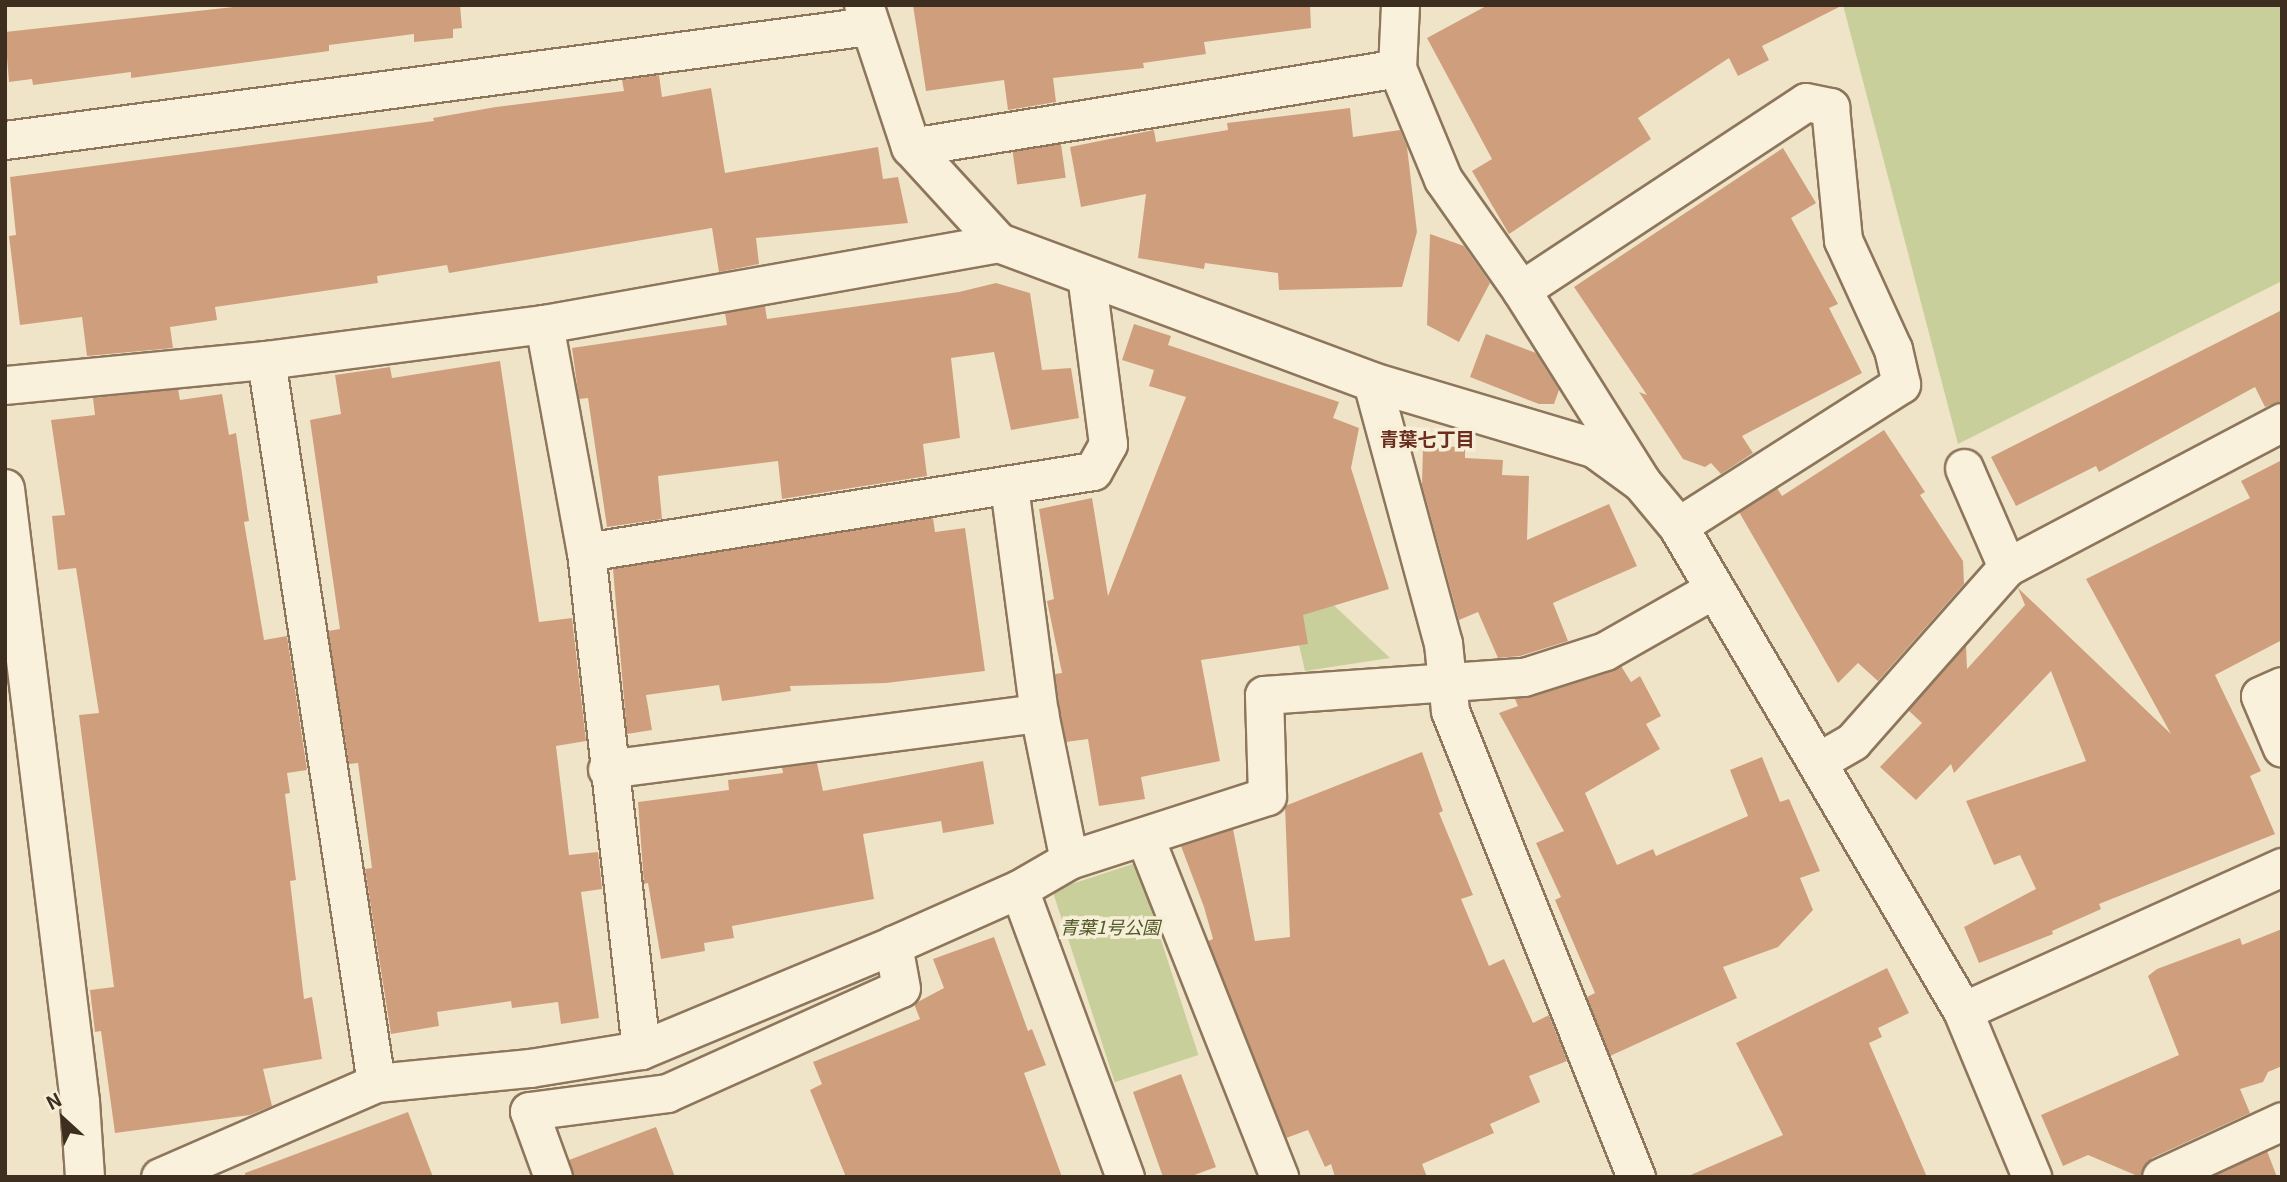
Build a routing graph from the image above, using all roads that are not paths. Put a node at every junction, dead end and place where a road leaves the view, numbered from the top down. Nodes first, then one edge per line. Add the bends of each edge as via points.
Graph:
1 (1400, 5) edge
2 (867, 16) edge
3 (1397, 68) junction
4 (5, 140) edge
5 (911, 147) junction
6 (999, 243) junction
7 (1086, 275) junction
8 (1521, 290) junction
9 (544, 324) junction
10 (266, 360) junction
11 (1372, 382) junction
12 (5, 385) edge
13 (2282, 422) edge
14 (1964, 468) dead end
15 (1643, 483) junction
16 (1009, 486) junction
17 (5, 489) edge
18 (1678, 526) junction
19 (586, 552) junction
20 (2007, 567) junction
21 (1714, 589) junction
22 (12, 616) edge
23 (1447, 681) junction
24 (2282, 686) edge
25 (1039, 713) junction
26 (2282, 748) edge
27 (1819, 761) junction
28 (607, 769) junction
29 (1145, 838) junction
30 (1069, 860) junction
31 (2282, 867) edge
32 (1019, 889) junction
33 (893, 945) junction
34 (1963, 1012) junction
35 (641, 1050) junction
36 (376, 1083) junction
37 (2282, 1121) edge
38 (85, 1177) edge
39 (159, 1177) edge
40 (553, 1177) edge
41 (1125, 1177) edge
42 (1279, 1177) edge
43 (1636, 1177) edge
44 (2032, 1177) edge
45 (2161, 1177) edge

1 - 3 street
2 - 4 street
2 - 5 street
3 - 5 street
3 - 8 street via 1443,178
5 - 6 street
6 - 7 street
6 - 9 street
7 - 11 street
7 - 16 street via 1108,444 1093,471
8 - 15 street
8 - 18 street via 1806,102 1830,107 1843,240 1893,349 1901,384
9 - 10 street
9 - 19 street
10 - 12 street
10 - 36 street
11 - 15 street via 1594,448
11 - 23 street via 1443,643
13 - 20 street
14 - 20 street
15 - 18 street
16 - 19 street
16 - 25 street
17 - 22 street
18 - 21 street
19 - 28 street
20 - 27 street via 1853,741
21 - 23 street via 1605,651 1524,677
21 - 27 street
22 - 38 street via 80,1102
23 - 29 street via 1264,695 1267,796
23 - 43 street via 1450,711
24 - 26 street via 2260,696
25 - 28 street
25 - 30 street
27 - 34 street
28 - 35 street
29 - 30 street
29 - 42 street
30 - 32 street
31 - 34 street
32 - 33 street
32 - 41 street
33 - 35 street
33 - 40 street via 901,988 667,1093 529,1111
34 - 44 street
35 - 36 street via 530,1068
36 - 39 street
37 - 45 street

